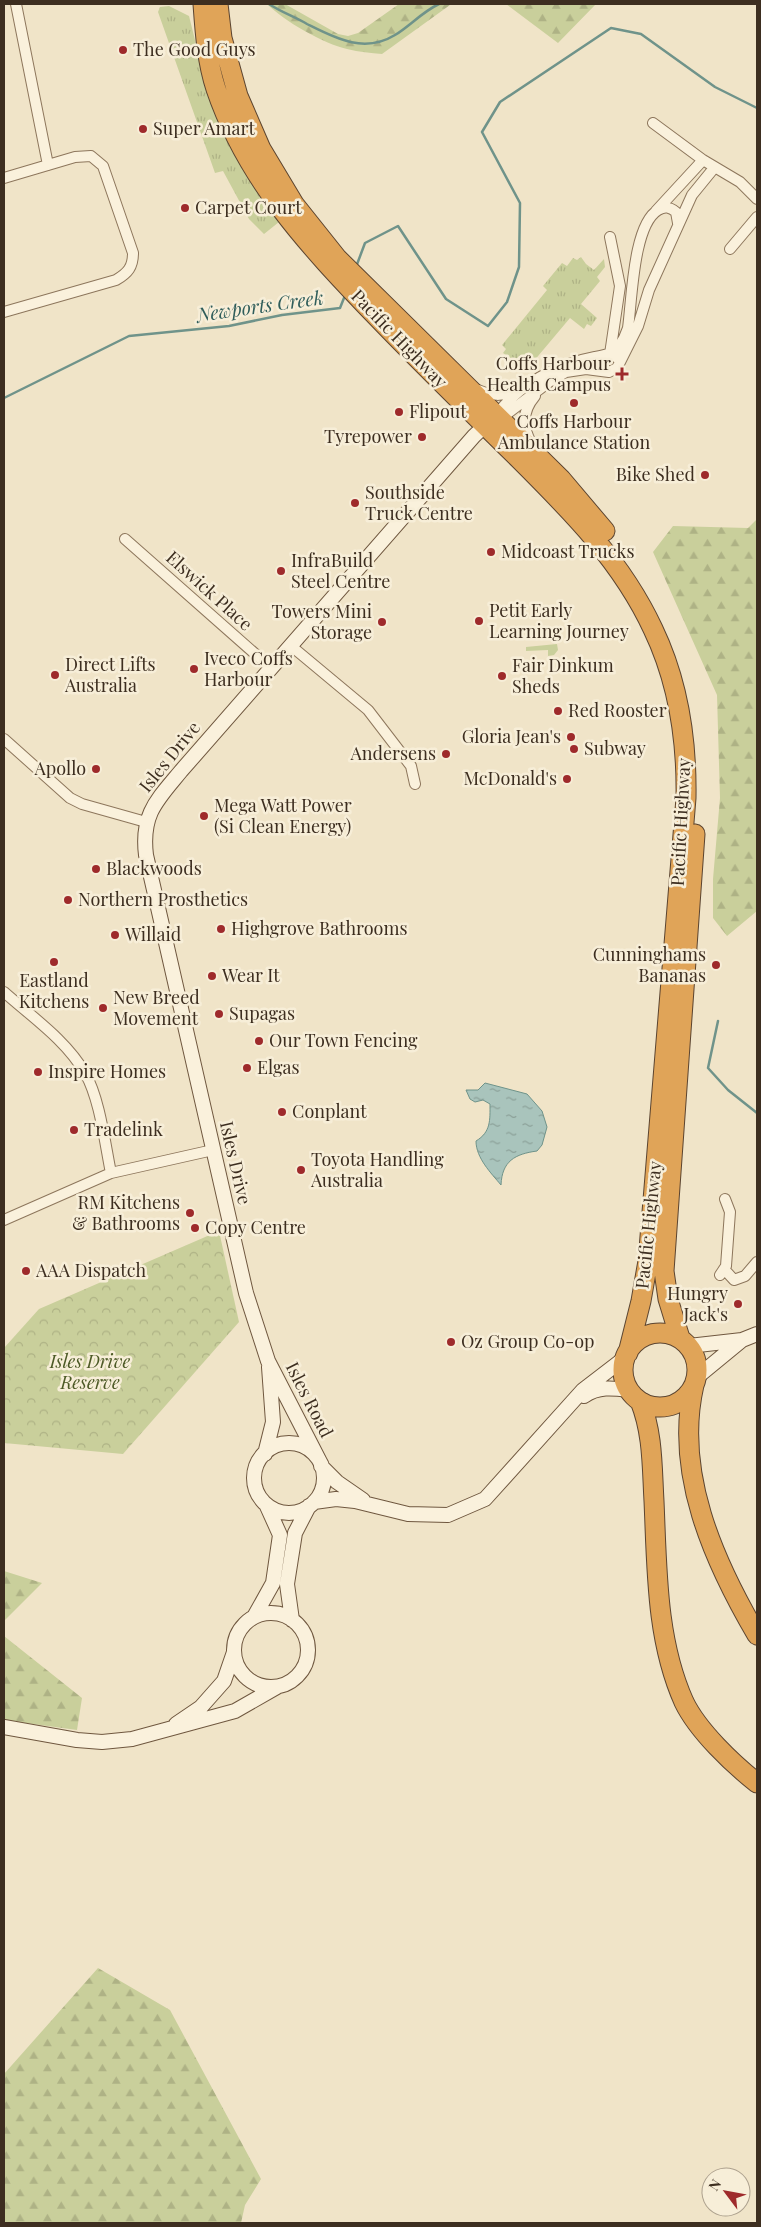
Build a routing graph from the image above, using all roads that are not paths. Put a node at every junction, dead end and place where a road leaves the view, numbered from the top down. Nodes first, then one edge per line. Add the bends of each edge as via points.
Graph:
1 (16, 4) edge
2 (203, 4) edge
3 (218, 4) edge
4 (653, 123) dead end
5 (703, 160) junction
6 (48, 164) junction
7 (714, 168) junction
8 (4, 178) edge
9 (757, 199) edge
10 (654, 213) junction
11 (757, 217) edge
12 (678, 224) junction
13 (610, 237) dead end
14 (730, 249) dead end
15 (344, 273) junction
16 (360, 290) junction
17 (4, 312) edge
18 (609, 355) junction
19 (618, 366) junction
20 (606, 372) junction
21 (535, 386) junction
22 (468, 387) junction
23 (490, 421) junction
24 (548, 466) junction
25 (125, 539) dead end
26 (290, 645) junction
27 (270, 667) junction
28 (4, 739) edge
29 (415, 784) dead end
30 (146, 822) junction
31 (4, 992) edge
32 (213, 1150) junction
33 (111, 1174) junction
34 (725, 1199) dead end
35 (4, 1220) edge
36 (757, 1262) edge
37 (757, 1334) edge
38 (742, 1340) junction
39 (685, 1342) junction
40 (627, 1355) junction
41 (268, 1361) junction
42 (695, 1381) junction
43 (635, 1396) junction
44 (573, 1403) junction
45 (265, 1454) junction
46 (320, 1463) junction
47 (266, 1504) junction
48 (312, 1504) junction
49 (373, 1506) junction
50 (254, 1618) junction
51 (292, 1620) junction
52 (757, 1635) edge
53 (234, 1651) junction
54 (277, 1687) junction
55 (4, 1727) edge
56 (165, 1732) junction
57 (757, 1784) edge

1 - 6 street
2 - 15 highway, Pacific Highway via 210,67 226,114 247,159 280,210
3 - 15 highway, Pacific Highway via 229,68 261,149 294,204
4 - 5 street
5 - 7 street
5 - 10 street
6 - 8 street
6 - 17 street via 82,155 91,156 103,166 130,244 133,264 127,274 116,280
7 - 9 street via 740,182
7 - 12 street via 692,195
10 - 12 street via 669,208 677,215
10 - 18 street via 644,226 640,239 627,333
11 - 14 street
12 - 19 street via 649,290 638,326
13 - 18 street via 620,286
15 - 16 highway, Pacific Highway
16 - 22 highway, Pacific Highway
16 - 23 highway, Pacific Highway
18 - 19 street via 618,359
18 - 20 street via 600,365
18 - 21 street via 564,365
19 - 20 street via 612,372
20 - 21 street via 586,369 566,372
21 - 22 street via 500,396
21 - 23 street via 509,401
21 - 24 street via 524,423 529,439
22 - 23 highway, Pacific Highway
23 - 24 highway, Pacific Highway
23 - 26 street, Isles Drive
23 - 40 highway, Pacific Highway via 580,520 622,574 662,648 682,726 686,798 648,1261
24 - 39 highway, Pacific Highway via 602,527 652,601 674,649 687,692 696,742 698,788 691,916 664,1271 668,1299
25 - 27 street, Elswick Place
26 - 27 street, Isles Drive
26 - 29 street via 368,710 412,766
27 - 30 street, Isles Drive via 160,796
28 - 30 street via 70,798
30 - 32 street, Isles Drive via 146,855
31 - 33 street via 71,1053 86,1075 99,1113
32 - 33 street
32 - 41 street, Isles Drive via 246,1293
33 - 35 street
34 - 36 street via 730,1212 726,1266 722,1272 734,1280 745,1276
37 - 38 street
38 - 39 street
38 - 42 street
39 - 40 highway via 668,1333 655,1333 643,1336
39 - 42 highway via 695,1357
40 - 43 highway via 624,1379
40 - 44 street
41 - 45 street, Isles Road via 273,1422
41 - 46 street, Isles Road
42 - 43 highway via 687,1395 677,1403 652,1406
42 - 52 highway via 688,1428 691,1470 699,1508 728,1580
43 - 44 street via 607,1388 596,1390
43 - 57 highway via 648,1420 658,1601 672,1667 685,1703 708,1736
44 - 49 street via 485,1499 448,1515 408,1514
45 - 46 street via 276,1446 303,1446
45 - 47 street via 257,1465 254,1479
46 - 48 street via 323,1485
46 - 49 street via 345,1488
47 - 48 street via 285,1513 298,1512
47 - 50 street via 280,1535 273,1583
48 - 49 street via 336,1499
48 - 51 street via 295,1533 286,1584
50 - 51 street via 273,1613
50 - 53 street via 240,1631
51 - 54 street via 307,1641 306,1661 295,1678
53 - 54 street via 237,1665 250,1681 264,1687
53 - 56 street via 224,1681 201,1707
54 - 56 street via 235,1711
55 - 56 street via 102,1742

